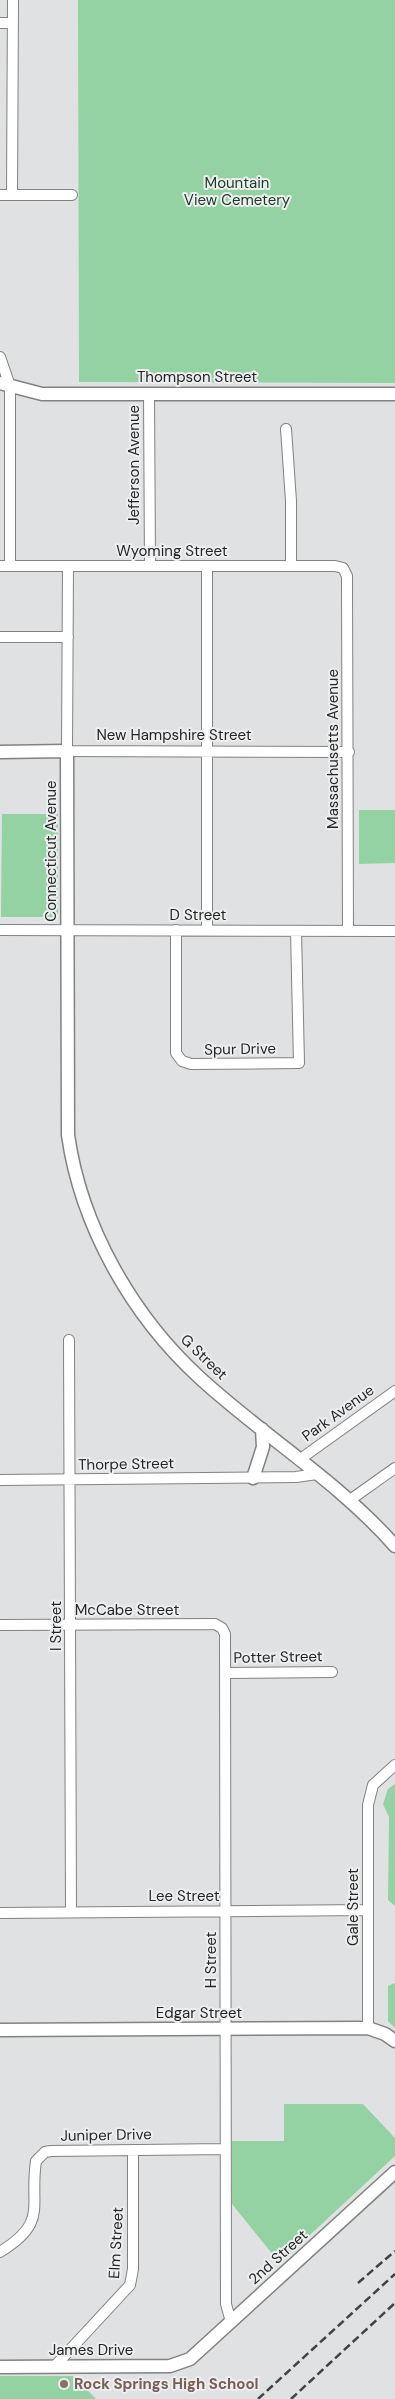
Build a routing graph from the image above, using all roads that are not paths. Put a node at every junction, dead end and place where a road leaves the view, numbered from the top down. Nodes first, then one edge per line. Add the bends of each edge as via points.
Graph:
1 (13, 0) edge
2 (0, 22) edge
3 (13, 23) junction
4 (0, 194) edge
5 (12, 194) junction
6 (72, 195) dead end
7 (0, 357) edge
8 (5, 384) edge
9 (149, 394) junction
10 (395, 394) edge
11 (286, 429) dead end
12 (5, 566) edge
13 (68, 566) junction
14 (150, 566) junction
15 (207, 566) junction
16 (291, 566) junction
17 (343, 568) joint
18 (0, 637) edge
19 (68, 637) junction
20 (68, 751) junction
21 (0, 752) edge
22 (208, 752) junction
23 (348, 752) junction
24 (0, 930) edge
25 (68, 930) junction
26 (176, 930) junction
27 (207, 930) junction
28 (296, 930) junction
29 (348, 931) junction
30 (395, 932) edge
31 (68, 1135) joint
32 (69, 1340) dead end
33 (395, 1390) edge
34 (262, 1429) junction
35 (300, 1460) junction
36 (395, 1468) edge
37 (317, 1474) junction
38 (253, 1478) junction
39 (70, 1479) junction
40 (0, 1480) edge
41 (350, 1500) junction
42 (395, 1546) edge
43 (71, 1625) junction
44 (0, 1626) edge
45 (222, 1628) joint
46 (332, 1672) dead end
47 (225, 1673) junction
48 (395, 1765) edge
49 (368, 1910) junction
50 (226, 1911) junction
51 (72, 1912) junction
52 (0, 1913) edge
53 (368, 2028) junction
54 (226, 2029) junction
55 (0, 2030) edge
56 (395, 2041) edge
57 (226, 2149) junction
58 (133, 2150) junction
59 (395, 2172) edge
60 (0, 2252) edge
61 (231, 2322) junction
62 (181, 2364) joint
63 (0, 2367) edge
64 (54, 2367) junction

1 - 3 street
2 - 3 street
3 - 5 street
4 - 5 street
5 - 6 street
7 - 8 street
8 - 9 street, Thompson Street via 42,394
8 - 12 street
9 - 10 street, Thompson Street
9 - 14 street, Jefferson Avenue
11 - 16 street
12 - 13 street, Wyoming Street
13 - 14 street, Wyoming Street
13 - 19 street, Connecticut Avenue
14 - 15 street, Wyoming Street
15 - 16 street, Wyoming Street
15 - 22 street
16 - 17 street, Wyoming Street
17 - 23 street, Massachusetts Avenue via 347,576
18 - 19 street
19 - 20 street, Connecticut Avenue
20 - 21 street, New Hampshire Street
20 - 22 street, New Hampshire Street
20 - 25 street, Connecticut Avenue
22 - 23 street, New Hampshire Street
22 - 27 street
23 - 29 street, Massachusetts Avenue
24 - 25 street, D Street
25 - 26 street, D Street
25 - 31 street, Connecticut Avenue
26 - 27 street, D Street
26 - 28 street, Spur Drive via 176,1053 182,1062 191,1064 299,1063
27 - 28 street, D Street
28 - 29 street, D Street
29 - 30 street, D Street
31 - 34 street, G Street via 79,1189 95,1229 116,1272 137,1304 199,1378
32 - 39 street, I Street
33 - 35 street, Park Avenue
34 - 35 street, G Street
34 - 38 street via 263,1447
35 - 37 street, G Street
36 - 41 street
37 - 38 street, Thorpe Street
37 - 41 street, G Street
38 - 39 street, Thorpe Street
39 - 40 street, Thorpe Street
39 - 43 street, I Street
41 - 42 street, G Street
43 - 44 street, McCabe Street
43 - 45 street, McCabe Street via 215,1624
43 - 51 street, I Street
45 - 47 street, H Street via 225,1634
46 - 47 street, Potter Street
47 - 50 street, H Street
48 - 49 street, Gale Street via 373,1785 368,1805
49 - 50 street, Lee Street
49 - 53 street, Gale Street
50 - 51 street, Lee Street
50 - 54 street, H Street
51 - 52 street, Lee Street
53 - 54 street, Edgar Street
53 - 56 street, Edgar Street
54 - 55 street, Edgar Street
54 - 57 street, H Street
57 - 58 street, Juniper Drive
57 - 61 street, H Street via 226,2304
58 - 60 street, Juniper Drive via 45,2152 36,2166 33,2219 22,2237
58 - 64 street, Elm Street via 133,2268 130,2285
59 - 61 street, 2nd Street
61 - 62 street, 2nd Street
62 - 64 street, James Drive
63 - 64 street, James Drive

